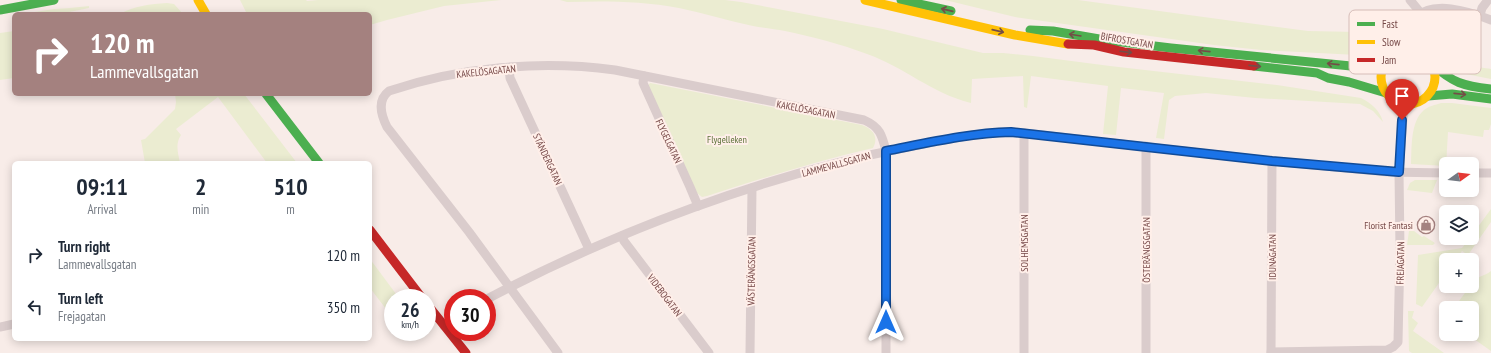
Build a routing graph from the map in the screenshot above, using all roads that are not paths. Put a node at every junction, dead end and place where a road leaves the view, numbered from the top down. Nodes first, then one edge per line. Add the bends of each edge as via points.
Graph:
1 (54, 0) edge
2 (198, 0) edge
3 (865, 0) edge
4 (901, 0) edge
5 (1410, 0) edge
6 (1488, 0) edge
7 (0, 10) edge
8 (1418, 10) edge
9 (1424, 10) edge
10 (1466, 10) edge
11 (205, 12) edge
12 (1481, 12) edge
13 (1481, 15) edge
14 (1491, 20) edge
15 (1349, 66) edge
16 (509, 68) junction
17 (1382, 74) edge
18 (1435, 74) edge
19 (1443, 74) edge
20 (644, 76) junction
21 (1491, 89) edge
22 (1386, 93) junction
23 (268, 96) edge
24 (1428, 96) junction
25 (1491, 98) edge
26 (1404, 104) junction
27 (1024, 133) junction
28 (1146, 146) junction
29 (886, 151) junction
30 (317, 161) edge
31 (1272, 161) junction
32 (1399, 172) junction
33 (1439, 173) edge
34 (1479, 173) edge
35 (1491, 173) edge
36 (752, 188) junction
37 (698, 206) junction
38 (372, 233) edge
39 (622, 236) junction
40 (589, 249) junction
41 (508, 288) junction
42 (415, 289) edge
43 (496, 294) edge
44 (436, 316) edge
45 (12, 324) edge
46 (444, 326) edge
47 (0, 327) edge
48 (456, 341) edge
49 (1271, 352) edge
50 (466, 353) edge
51 (558, 353) edge
52 (709, 353) edge
53 (750, 353) edge
54 (886, 353) edge
55 (1024, 353) edge
56 (1146, 353) edge

1 - 7 main road
2 - 11 main road
3 -> 22 main road, BIFROSTGATAN via 1015,35 1076,45 1094,45 1124,52 1317,73
15 -> 4 main road, BIFROSTGATAN via 1029,30
5 - 8 street
6 - 12 street
9 - 10 street via 1445,4
13 - 14 street
16 - 20 street, KAKELÖSAGATAN via 585,66
16 - 40 street, STÄNDERGATAN via 510,78
16 - 41 street, KAKELÖSAGATAN via 461,73 400,87 385,94 381,102 387,127 469,232
17 - 22 main road via 1382,85
18 - 24 main road via 1435,83
19 - 21 main road via 1460,84
20 - 29 street, KAKELÖSAGATAN via 864,120 877,129
20 - 37 street, FLYGELGATAN via 643,83
22 - 26 main road, BIFROSTGATAN via 1394,101
23 - 30 main road
24 -> 25 main road via 1456,93
24 - 26 main road via 1415,104
26 - 32 street, FREJAGATAN
27 - 28 street, LAMMEVALLSGATAN
27 - 29 street, LAMMEVALLSGATAN via 978,134
27 - 55 street, SOLHEMSGATAN
28 - 31 street, LAMMEVALLSGATAN
28 - 56 street, ÖSTERÄNGSGATAN
29 - 36 street, LAMMEVALLSGATAN
29 - 54 street
31 - 32 street, LAMMEVALLSGATAN
31 - 49 street, IDUNAGATAN
32 - 33 street, LAMMEVALLSGATAN
32 - 49 street, FREJAGATAN via 1398,342 1393,348 1379,351
34 - 35 street
36 - 37 street, LAMMEVALLSGATAN
36 - 53 street, VÄSTERÄNGSGATAN
37 - 39 street, LAMMEVALLSGATAN
38 - 42 main road
39 - 40 street, LAMMEVALLSGATAN
39 - 52 street, VIDEBOGATAN
40 - 41 street, LAMMEVALLSGATAN
41 - 43 street, LAMMEVALLSGATAN
41 - 51 street, KAKELÖSAGATAN
44 - 46 main road
45 - 47 street
48 - 50 main road

